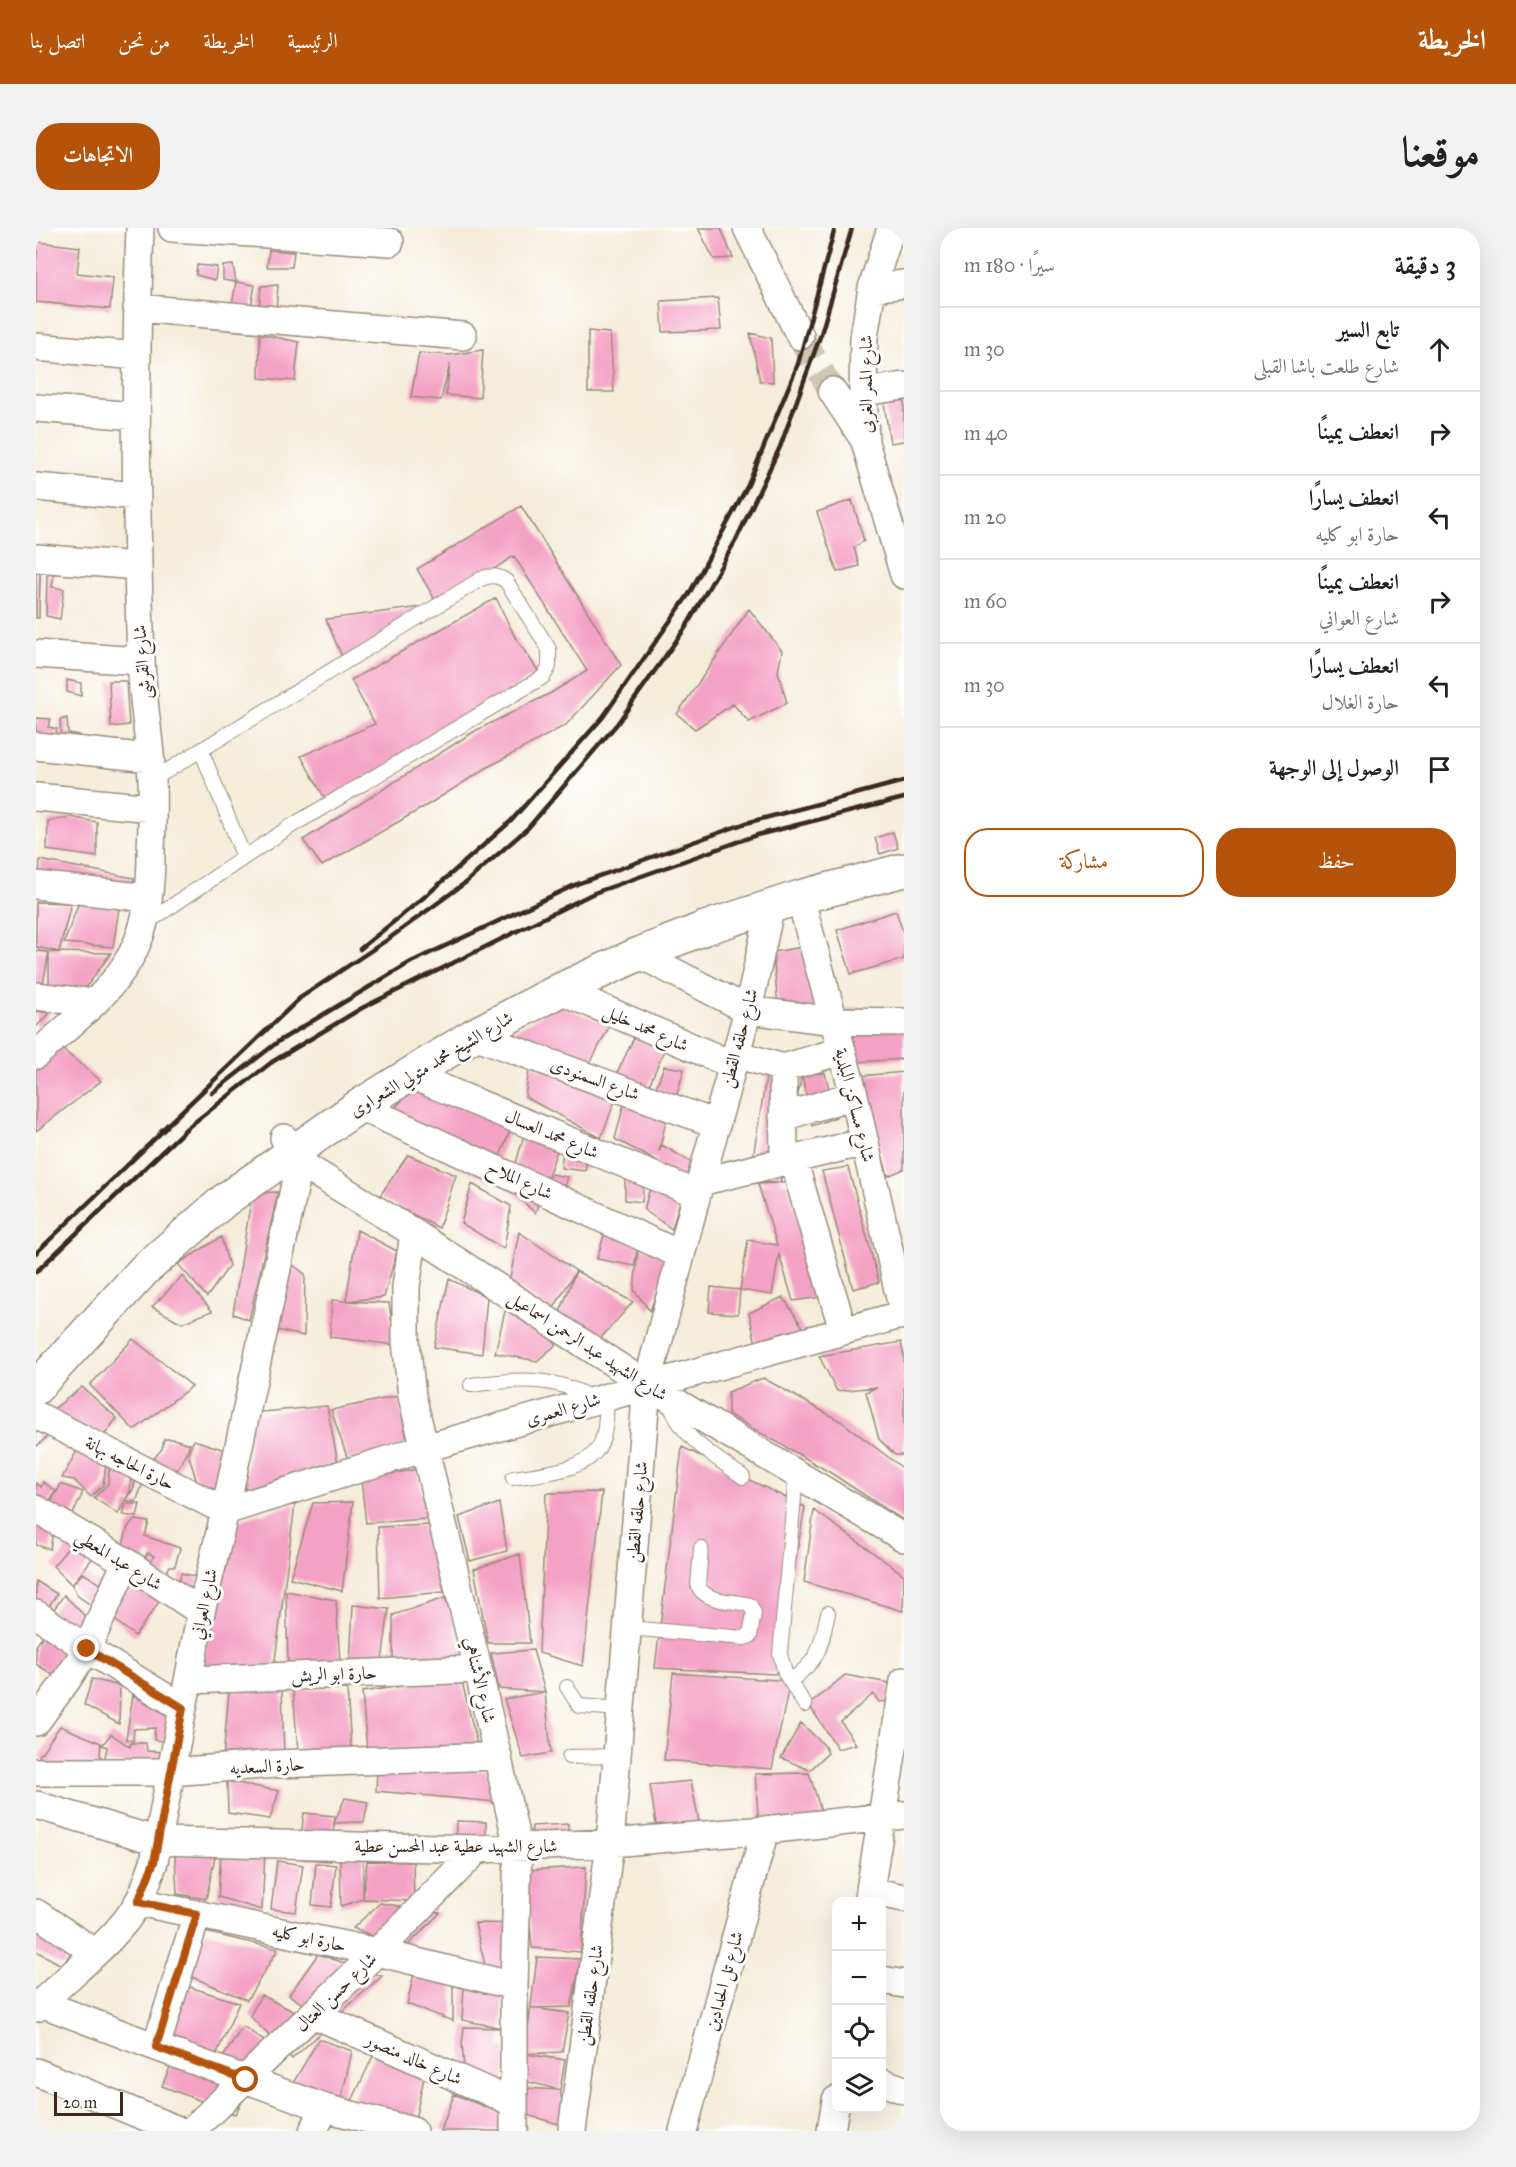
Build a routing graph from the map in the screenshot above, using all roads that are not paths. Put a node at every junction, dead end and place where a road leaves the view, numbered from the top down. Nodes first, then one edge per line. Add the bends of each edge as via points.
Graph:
1 (140, 228) edge
2 (172, 228) edge
3 (747, 228) edge
4 (891, 228) edge
5 (390, 242) dead end
6 (904, 284) edge
7 (872, 288) junction
8 (137, 308) junction
9 (463, 336) dead end
10 (800, 336) tunnel mouth
11 (36, 348) edge
12 (137, 356) junction
13 (904, 386) edge
14 (832, 392) tunnel mouth
15 (863, 392) junction
16 (36, 408) edge
17 (136, 416) junction
18 (865, 442) junction
19 (36, 488) edge
20 (136, 496) junction
21 (896, 519) edge
22 (36, 558) edge
23 (138, 566) junction
24 (904, 575) edge
25 (36, 654) edge
26 (141, 661) junction
27 (36, 746) edge
28 (201, 750) junction
29 (151, 769) junction
30 (36, 797) edge
31 (152, 808) junction
32 (904, 849) edge
33 (244, 857) junction
34 (904, 870) edge
35 (36, 885) edge
36 (148, 898) junction
37 (786, 901) junction
38 (141, 927) junction
39 (639, 954) junction
40 (560, 990) junction
41 (36, 996) edge
42 (94, 1003) junction
43 (748, 1010) junction
44 (834, 1021) junction
45 (904, 1022) edge
46 (474, 1035) junction
47 (841, 1051) junction
48 (36, 1055) edge
49 (734, 1060) junction
50 (783, 1068) junction
51 (408, 1074) junction
52 (854, 1095) junction
53 (359, 1106) junction
54 (783, 1117) junction
55 (716, 1124) junction
56 (865, 1142) junction
57 (292, 1150) junction
58 (788, 1160) junction
59 (698, 1188) junction
60 (414, 1233) junction
61 (895, 1235) edge
62 (681, 1255) junction
63 (904, 1315) edge
64 (843, 1330) junction
65 (36, 1355) edge
66 (471, 1385) dead end
67 (36, 1388) edge
68 (658, 1392) junction
69 (600, 1398) junction
70 (36, 1415) edge
71 (425, 1448) junction
72 (796, 1475) junction
73 (742, 1477) dead end
74 (513, 1478) dead end
75 (36, 1509) edge
76 (225, 1511) junction
77 (904, 1538) edge
78 (701, 1548) dead end
79 (126, 1562) junction
80 (201, 1612) junction
81 (828, 1613) dead end
82 (36, 1614) edge
83 (628, 1628) junction
84 (87, 1649) junction
85 (478, 1669) junction
86 (189, 1680) junction
87 (790, 1681) junction
88 (904, 1681) edge
89 (567, 1687) dead end
90 (805, 1705) dead end
91 (183, 1708) junction
92 (621, 1709) junction
93 (39, 1712) edge
94 (899, 1739) edge
95 (498, 1756) junction
96 (618, 1756) junction
97 (569, 1757) dead end
98 (36, 1772) edge
99 (170, 1772) junction
100 (36, 1805) edge
101 (892, 1817) edge
102 (765, 1830) junction
103 (158, 1841) junction
104 (610, 1843) junction
105 (518, 1848) junction
106 (478, 1849) junction
107 (869, 1896) edge
108 (904, 1898) edge
109 (138, 1902) junction
110 (36, 1913) edge
111 (197, 1914) junction
112 (94, 1952) junction
113 (377, 1952) junction
114 (886, 1981) edge
115 (904, 1984) edge
116 (514, 1986) junction
117 (39, 2005) edge
118 (313, 2014) junction
119 (156, 2047) junction
120 (36, 2072) edge
121 (246, 2080) junction
122 (886, 2083) edge
123 (904, 2090) edge
124 (514, 2103) junction
125 (834, 2113) edge
126 (319, 2120) edge
127 (180, 2131) edge
128 (191, 2131) edge
129 (413, 2131) edge
130 (514, 2131) edge
131 (572, 2131) edge
132 (683, 2131) edge
133 (831, 2131) edge

1 - 8 street, شارع القرشى
2 - 5 street
3 - 10 street
4 - 7 street, شارع الممر الغربى
6 - 7 street
7 - 15 street, شارع الممر الغربى via 864,337
8 - 9 street
8 - 12 street, شارع القرشى
11 - 12 street
12 - 17 street, شارع القرشى
13 - 15 street
14 - 18 street
15 - 18 street, شارع الممر الغربى
16 - 17 street
17 - 20 street, شارع القرشى
18 - 21 street, شارع الممر الغربى
19 - 20 street
20 - 23 street, شارع القرشى
21 - 24 street, شارع الممر الغربى
22 - 23 street
23 - 26 street, شارع القرشى
25 - 26 street
26 - 29 street, شارع القرشى
27 - 29 street
28 - 29 lane
28 - 33 lane
28 - 33 lane via 490,576 506,581 549,648 549,667 543,677
29 - 31 street, شارع القرشى
30 - 31 street
31 - 36 street, شارع القرشى
32 - 57 street, شارع الشيخ محمد متولي الشعراوى via 686,914 545,976 477,1012 347,1092
33 - 38 lane
34 - 37 street, شارع الشيخ محمد متولي الشعراوى
35 - 36 street
36 - 38 street, شارع القرشى
37 - 39 street, شارع الشيخ محمد متولي الشعراوى
37 - 43 street, شارع حلقه القطن
37 - 44 street, شارع مساكن البلدية
38 - 42 street, شارع القرشى via 123,969
39 - 40 street, شارع الشيخ محمد متولي الشعراوى
39 - 43 street
40 - 46 street, شارع الشيخ محمد متولي الشعراوى
40 - 49 street, شارع محمد خليل
41 - 42 street
42 - 48 street, شارع القرشى
43 - 44 street
43 - 49 street, شارع حلقه القطن
44 - 45 street
44 - 47 street, شارع مساكن البلدية
46 - 51 street, شارع الشيخ محمد متولي الشعراوى
46 - 55 street, شارع السمنودى
47 - 50 street
47 - 52 street, شارع مساكن البلدية
49 - 50 street, شارع محمد خليل
49 - 55 street, شارع حلقه القطن
50 - 54 street
51 - 53 street, شارع الشيخ محمد متولي الشعراوى
51 - 59 street, شارع محمد العسال
52 - 54 street
52 - 56 street, شارع مساكن البلدية
53 - 57 street, شارع الشيخ محمد متولي الشعراوى
53 - 62 street, شارع الملاح
54 - 58 street
55 - 59 street, شارع حلقه القطن
56 - 58 street
56 - 61 street, شارع مساكن البلدية
57 - 60 street, شارع الشهيد عبد الرحمن اسماعيل via 306,1167
57 - 65 street, شارع الشيخ محمد متولي الشعراوى via 220,1184 172,1222
57 - 67 street, شارع الشيخ محمد متولي الشعراوى via 225,1200 144,1270
57 - 76 street, شارع العواني
58 - 59 street
58 - 64 street
59 - 62 street, شارع حلقه القطن
60 - 68 street, شارع الشهيد عبد الرحمن اسماعيل
60 - 71 street, شارع الأشناهي via 406,1287 406,1342 412,1396
61 - 63 street, شارع مساكن البلدية
62 - 68 street, شارع حلقه القطن
63 - 64 street, شارع العمرى
64 - 68 street, شارع العمرى
66 - 69 lane via 537,1381 561,1384
68 - 69 street, شارع العمرى
68 - 72 street, شارع الشهيد عبد الرحمن اسماعيل
68 - 73 lane via 685,1433
68 - 83 street, شارع حلقه القطن
69 - 71 street, شارع العمرى
69 - 74 lane via 606,1426 592,1457 577,1466
70 - 76 street, حارة الحاجه بهانة
71 - 76 street, شارع العمرى
71 - 85 street, شارع الأشناهي
72 - 77 street, شارع الشهيد عبد الرحمن اسماعيل
72 - 87 lane via 780,1644 782,1664
75 - 79 street, شارع عبد المعطي
76 - 80 street, شارع العواني
78 - 83 lane via 700,1590 708,1597 750,1605 754,1613 750,1635 744,1638
79 - 80 street, شارع عبد المعطي
79 - 84 street
80 - 86 street, شارع العواني
81 - 87 lane via 817,1656
82 - 84 street
83 - 92 street, شارع حلقه القطن
84 - 91 street
84 - 93 street
85 - 86 street, حارة ابو الريش
85 - 95 street, شارع الأشناهي
86 - 91 street, شارع العواني
87 - 90 lane
88 - 94 street
89 - 92 lane via 579,1706
91 - 99 street, شارع العواني
92 - 96 street, شارع حلقه القطن
94 - 101 street
95 - 99 street, حارة السعديه
95 - 105 street, شارع الأشناهي
96 - 97 lane
96 - 104 street, شارع حلقه القطن
98 - 99 street, حارة السعديه
99 - 103 street, شارع العواني
100 - 103 street, شارع الشهيد عطية عبد المحسن عطية
101 - 102 street, شارع الشهيد عطية عبد المحسن عطية
101 - 107 street
102 - 104 street, شارع الشهيد عطية عبد المحسن عطية
102 - 132 street, شارع تل الحدادين
103 - 106 street, شارع الشهيد عطية عبد المحسن عطية
103 - 109 street, شارع العواني
104 - 105 street, شارع الشهيد عطية عبد المحسن عطية
104 - 131 street, شارع حلقه القطن
105 - 106 street, شارع الشهيد عطية عبد المحسن عطية
105 - 116 street, شارع الأشناهي
106 - 113 street, شارع حسن العتال
107 - 108 street
109 - 111 street, حارة ابو كليه
109 - 112 street, شارع العواني
110 - 112 street
111 - 113 street, حارة ابو كليه
111 - 119 street
112 - 117 street, شارع العواني
113 - 116 street, حارة ابو كليه
113 - 118 street, شارع حسن العتال
114 - 115 street
116 - 124 street, شارع الأشناهي
117 - 119 street
118 - 121 street, شارع حسن العتال
118 - 124 street, شارع خالد منصور
119 - 121 street
120 - 127 street
121 - 126 street
121 - 128 street, شارع حسن العتال
122 - 123 street
124 - 130 street, شارع الأشناهي
125 - 133 street
126 - 129 street

